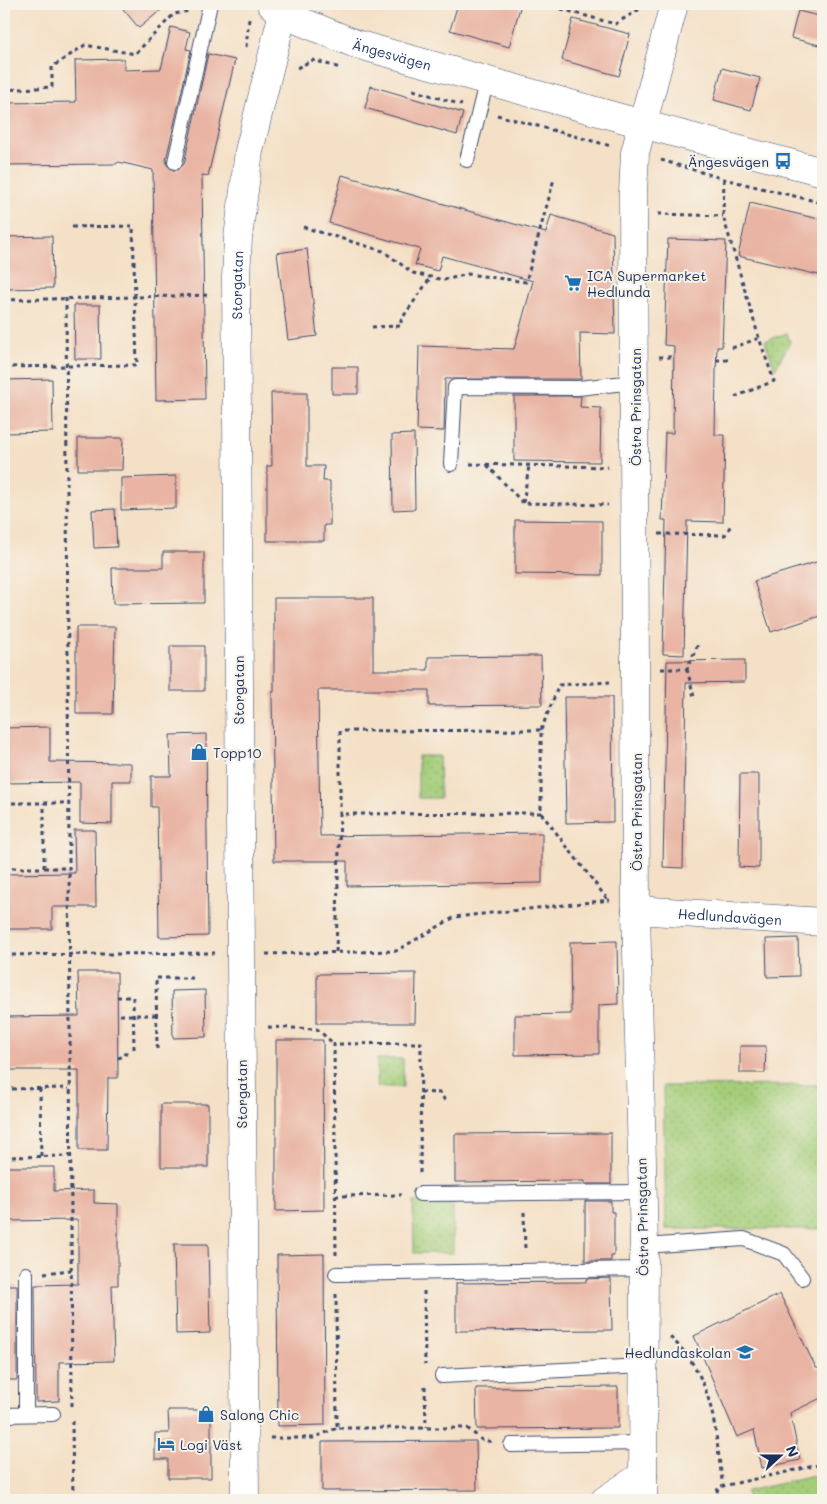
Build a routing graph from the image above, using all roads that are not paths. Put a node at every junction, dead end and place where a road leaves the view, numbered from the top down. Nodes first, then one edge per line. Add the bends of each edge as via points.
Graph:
1 (674, 4) edge
2 (210, 5) edge
3 (273, 8) edge
4 (487, 79) junction
5 (642, 124) junction
6 (467, 160) dead end
7 (175, 162) dead end
8 (823, 172) edge
9 (635, 382) junction
10 (452, 464) dead end
11 (636, 910) junction
12 (823, 922) edge
13 (642, 1192) junction
14 (420, 1194) road end
15 (644, 1257) junction
16 (26, 1274) road end
17 (336, 1274) road end
18 (802, 1278) dead end
19 (642, 1366) junction
20 (442, 1376) dead end
21 (26, 1414) junction
22 (53, 1414) dead end
23 (4, 1415) edge
24 (643, 1443) junction
25 (511, 1445) road end
26 (643, 1488) edge
27 (245, 1500) edge
28 (605, 1500) edge

1 - 5 street, Östra Prinsgatan
2 - 7 lane
3 - 4 street, Ängesvägen via 356,44
3 - 27 street, Storgatan via 249,151 236,276
4 - 5 street, Ängesvägen
4 - 6 lane
5 - 8 street, Ängesvägen
5 - 9 street, Östra Prinsgatan via 626,194
9 - 10 lane via 578,388 455,387
9 - 11 street, Östra Prinsgatan
11 - 12 street, Hedlundavägen
11 - 13 street, Östra Prinsgatan
13 - 14 lane
13 - 15 street, Östra Prinsgatan
15 - 17 lane via 525,1272
15 - 18 lane via 744,1239 784,1254
15 - 19 street, Östra Prinsgatan
16 - 21 lane
19 - 20 lane
19 - 24 street, Östra Prinsgatan
21 - 22 lane
21 - 23 lane
24 - 25 lane
24 - 26 street, Östra Prinsgatan
26 - 28 street

